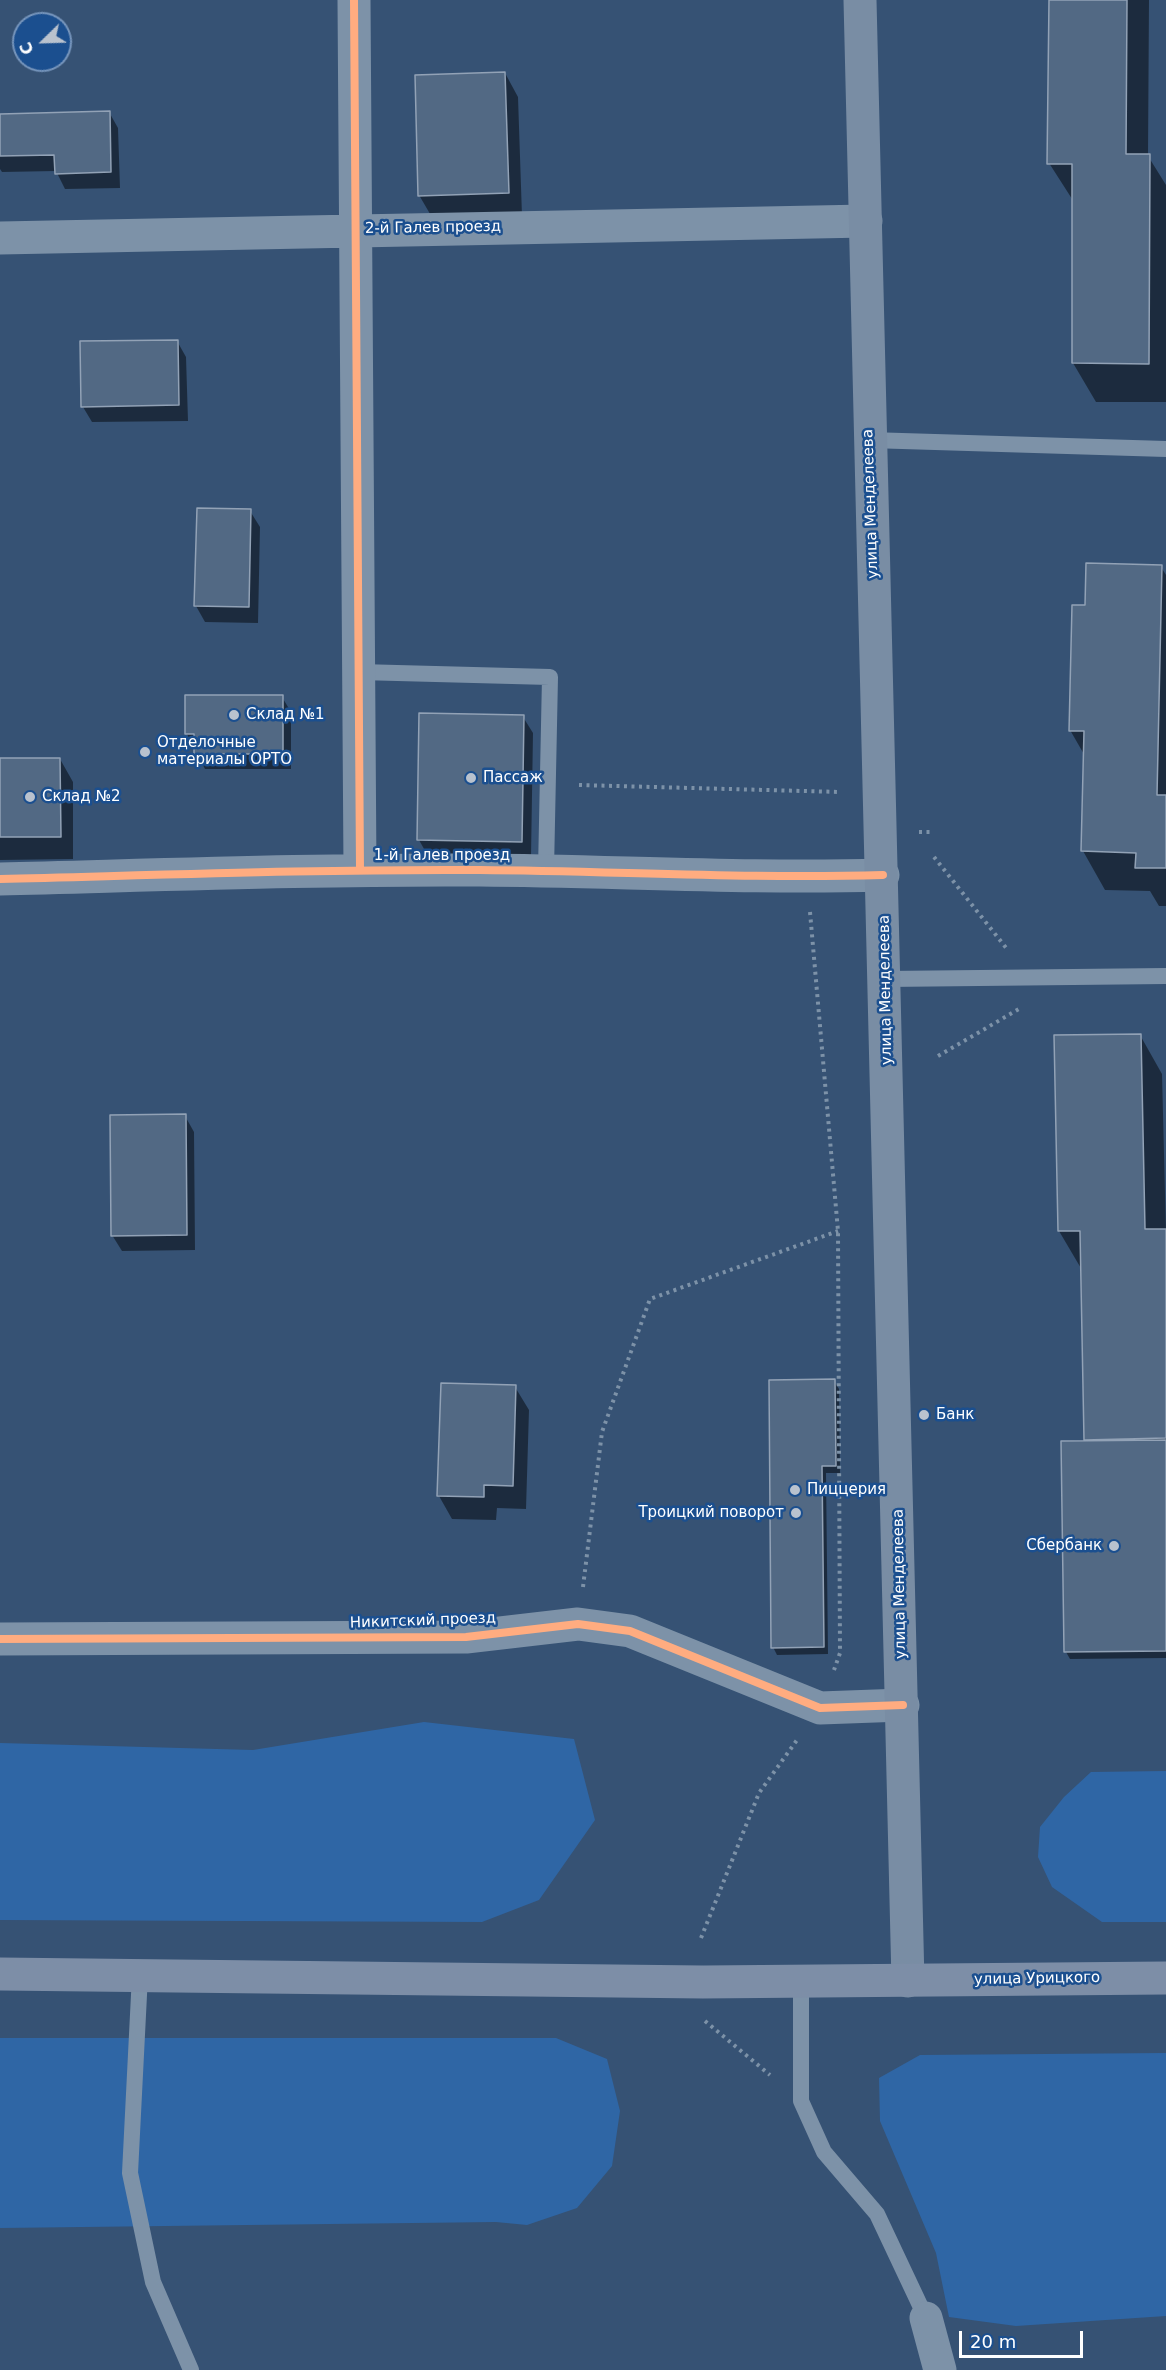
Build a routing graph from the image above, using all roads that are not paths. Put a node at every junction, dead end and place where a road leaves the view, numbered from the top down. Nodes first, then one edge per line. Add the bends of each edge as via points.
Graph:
1 (354, 0) edge
2 (860, 0) edge
3 (866, 221) junction
4 (356, 229) junction
5 (0, 238) edge
6 (869, 440) junction
7 (1166, 449) edge
8 (359, 672) junction
9 (360, 869) junction
10 (546, 870) junction
11 (883, 875) junction
12 (0, 879) edge
13 (1166, 976) edge
14 (886, 979) junction
15 (0, 1639) edge
16 (903, 1705) junction
17 (0, 1974) edge
18 (140, 1975) junction
19 (1166, 1978) edge
20 (908, 1980) junction
21 (801, 1981) junction
22 (926, 2318) joint
23 (191, 2370) edge
24 (940, 2370) edge

1 - 4 street
2 - 3 main road, улица Менделеева
3 - 4 street, 2-й Галев проезд
3 - 6 main road, улица Менделеева
4 - 5 street, 2-й Галев проезд
4 - 8 street
6 - 7 lane
6 - 11 main road, улица Менделеева
8 - 9 street
8 - 10 lane via 550,677
9 - 10 street, 1-й Галев проезд
9 - 12 street, 1-й Галев проезд
10 - 11 street, 1-й Галев проезд via 807,877
11 - 14 main road, улица Менделеева
13 - 14 lane
14 - 16 main road, улица Менделеева
15 - 16 street, Никитский проезд via 466,1637 578,1624 630,1631 820,1708
16 - 20 main road, улица Менделеева
17 - 18 main road, улица Урицкого
18 - 21 main road, улица Урицкого
18 - 23 lane via 130,2173 153,2282
19 - 20 main road, улица Урицкого
20 - 21 main road, улица Урицкого
21 - 22 lane via 801,2101 824,2152 877,2214
22 - 24 street

